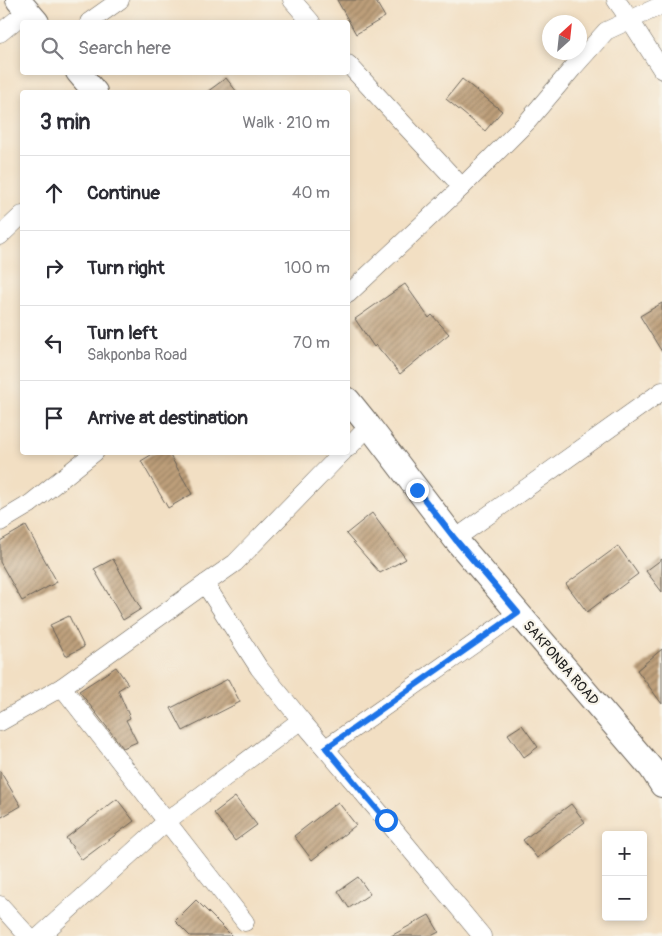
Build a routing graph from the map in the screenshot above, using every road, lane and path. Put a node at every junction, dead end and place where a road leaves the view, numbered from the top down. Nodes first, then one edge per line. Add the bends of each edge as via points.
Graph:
1 (120, 0) edge
2 (292, 0) edge
3 (616, 0) edge
4 (662, 5) edge
5 (28, 11) edge
6 (92, 20) edge
7 (309, 20) edge
8 (630, 20) junction
9 (0, 33) edge
10 (350, 66) edge
11 (662, 70) edge
12 (81, 75) edge
13 (93, 90) edge
14 (462, 187) junction
15 (20, 217) edge
16 (0, 236) edge
17 (350, 292) edge
18 (662, 392) edge
19 (350, 402) edge
20 (369, 426) junction
21 (350, 446) edge
22 (92, 455) edge
23 (341, 455) edge
24 (0, 522) edge
25 (455, 539) junction
26 (205, 584) junction
27 (518, 613) junction
28 (62, 687) junction
29 (301, 720) junction
30 (0, 722) edge
31 (326, 748) junction
32 (662, 785) edge
33 (167, 821) junction
34 (0, 905) edge
35 (245, 922) dead end
36 (28, 936) edge
37 (40, 936) edge
38 (482, 936) edge

1 - 6 street
2 - 7 street
3 - 8 street
4 - 8 street
5 - 9 street
8 - 11 street
8 - 14 street via 606,31 527,122
10 - 14 street
12 - 13 main road
14 - 17 street
15 - 16 street
18 - 25 street
19 - 20 main road, SAKPONBA ROAD
20 - 21 street
20 - 25 main road, SAKPONBA ROAD
22 - 24 street via 30,504
23 - 26 street via 235,563
25 - 27 main road, SAKPONBA ROAD
26 - 28 street
26 - 29 street via 259,668
27 - 31 street
27 - 32 main road, SAKPONBA ROAD
28 - 30 street
28 - 33 street
29 - 31 street
29 - 33 street
31 - 38 street
33 - 35 street
33 - 37 street
34 - 36 street

